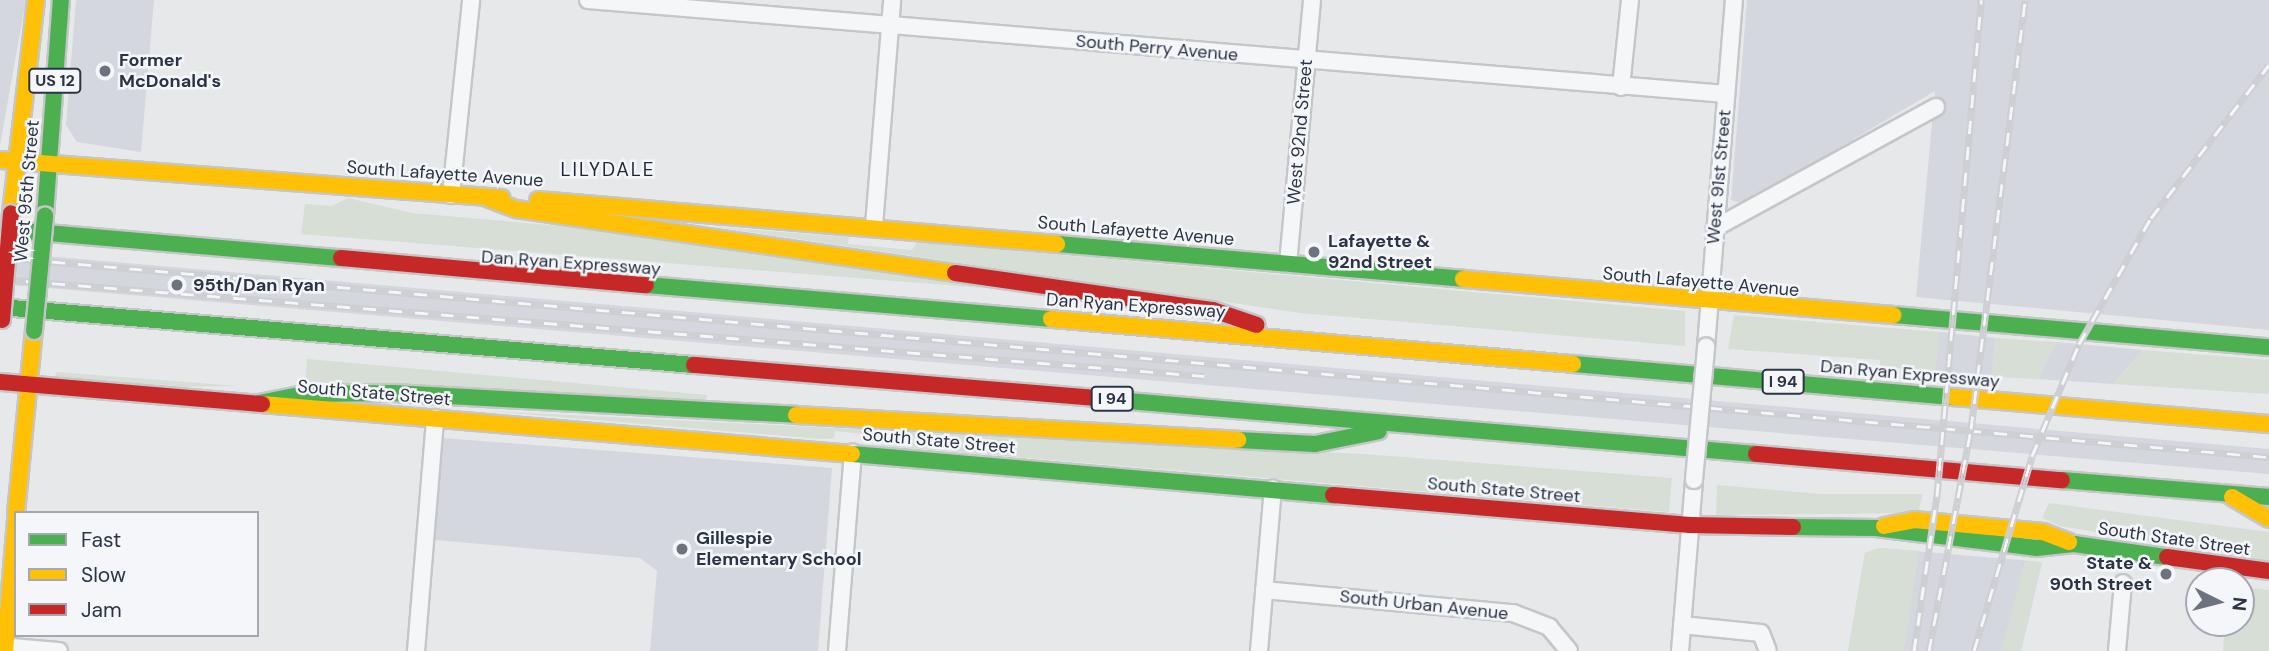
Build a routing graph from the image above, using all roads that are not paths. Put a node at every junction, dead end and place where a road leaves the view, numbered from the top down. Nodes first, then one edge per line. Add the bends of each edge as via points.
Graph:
1 (36, 0) edge
2 (61, 0) edge
3 (471, 0) edge
4 (588, 0) edge
5 (892, 0) edge
6 (1312, 0) edge
7 (1630, 0) edge
8 (1734, 0) edge
9 (890, 26) junction
10 (1306, 61) junction
11 (1621, 87) junction
12 (1726, 94) junction
13 (1937, 107) dead end
14 (8, 160) edge
15 (49, 162) junction
16 (451, 195) junction
17 (487, 198) junction
18 (874, 226) junction
19 (1715, 228) junction
20 (0, 229) edge
21 (1288, 264) junction
22 (1709, 303) junction
23 (0, 307) edge
24 (0, 330) edge
25 (1296, 338) junction
26 (2269, 347) edge
27 (0, 382) edge
28 (30, 385) junction
29 (259, 403) junction
30 (435, 418) junction
31 (2269, 424) edge
32 (1409, 425) junction
33 (853, 453) junction
34 (1273, 489) junction
35 (2224, 492) junction
36 (2269, 497) edge
37 (16, 511) edge
38 (2269, 519) edge
39 (1690, 525) junction
40 (14, 539) edge
41 (2269, 571) edge
42 (2123, 583) dead end
43 (1264, 590) junction
44 (1682, 625) junction
45 (3, 648) edge
46 (59, 651) edge
47 (416, 651) edge
48 (837, 651) edge
49 (1259, 651) edge
50 (1569, 651) edge
51 (1680, 651) edge
52 (1768, 651) edge
53 (2117, 651) edge

1 - 14 main road, West 95th Street / US 12
2 - 15 main road, West 95th Street / US 12
3 - 16 street
4 - 9 street, South Perry Avenue
5 - 9 street
6 - 10 street, West 92nd Street
7 - 11 street
8 - 12 street, West 91st Street
9 - 10 street, South Perry Avenue
9 - 18 street
10 - 11 street, South Perry Avenue
10 - 21 street, West 92nd Street
11 - 12 street, South Perry Avenue
12 - 19 street, West 91st Street
13 - 19 street
14 - 15 main road, South Lafayette Avenue
14 - 24 main road, West 95th Street / US 12, bridge via 11,214
15 - 16 main road, South Lafayette Avenue
15 - 28 main road, West 95th Street / US 12, bridge
16 - 17 main road, South Lafayette Avenue
17 - 18 main road, South Lafayette Avenue
17 - 25 main road via 516,209 1213,310
18 - 21 main road, South Lafayette Avenue
19 - 22 street, West 91st Street
20 - 25 main road, Dan Ryan Expressway / I 94 via 479,275
21 - 22 main road, South Lafayette Avenue
22 - 26 main road, South Lafayette Avenue
22 - 39 street, West 91st Street, bridge
23 - 32 main road, I 94
25 - 31 main road, Dan Ryan Expressway / I 94
27 - 28 main road, South State Street
28 - 29 main road, South State Street
28 - 37 main road, US 12
29 - 30 main road, South State Street
29 - 32 main road via 305,394 393,393 1315,444
30 - 33 main road, South State Street
30 - 47 street
32 - 35 main road, I 94
33 - 34 main road, South State Street
33 - 48 street
34 - 39 main road, South State Street
34 - 43 street
35 - 36 main road, I 94
35 - 38 main road
39 - 41 main road, South State Street via 1876,528 1913,520 2043,532 2074,544
39 - 44 street, West 91st Street
40 - 45 main road
42 - 53 street
43 - 49 street
43 - 50 street, South Urban Avenue via 1513,613 1549,626
44 - 51 street, West 91st Street
44 - 52 street via 1761,633
45 - 46 street

